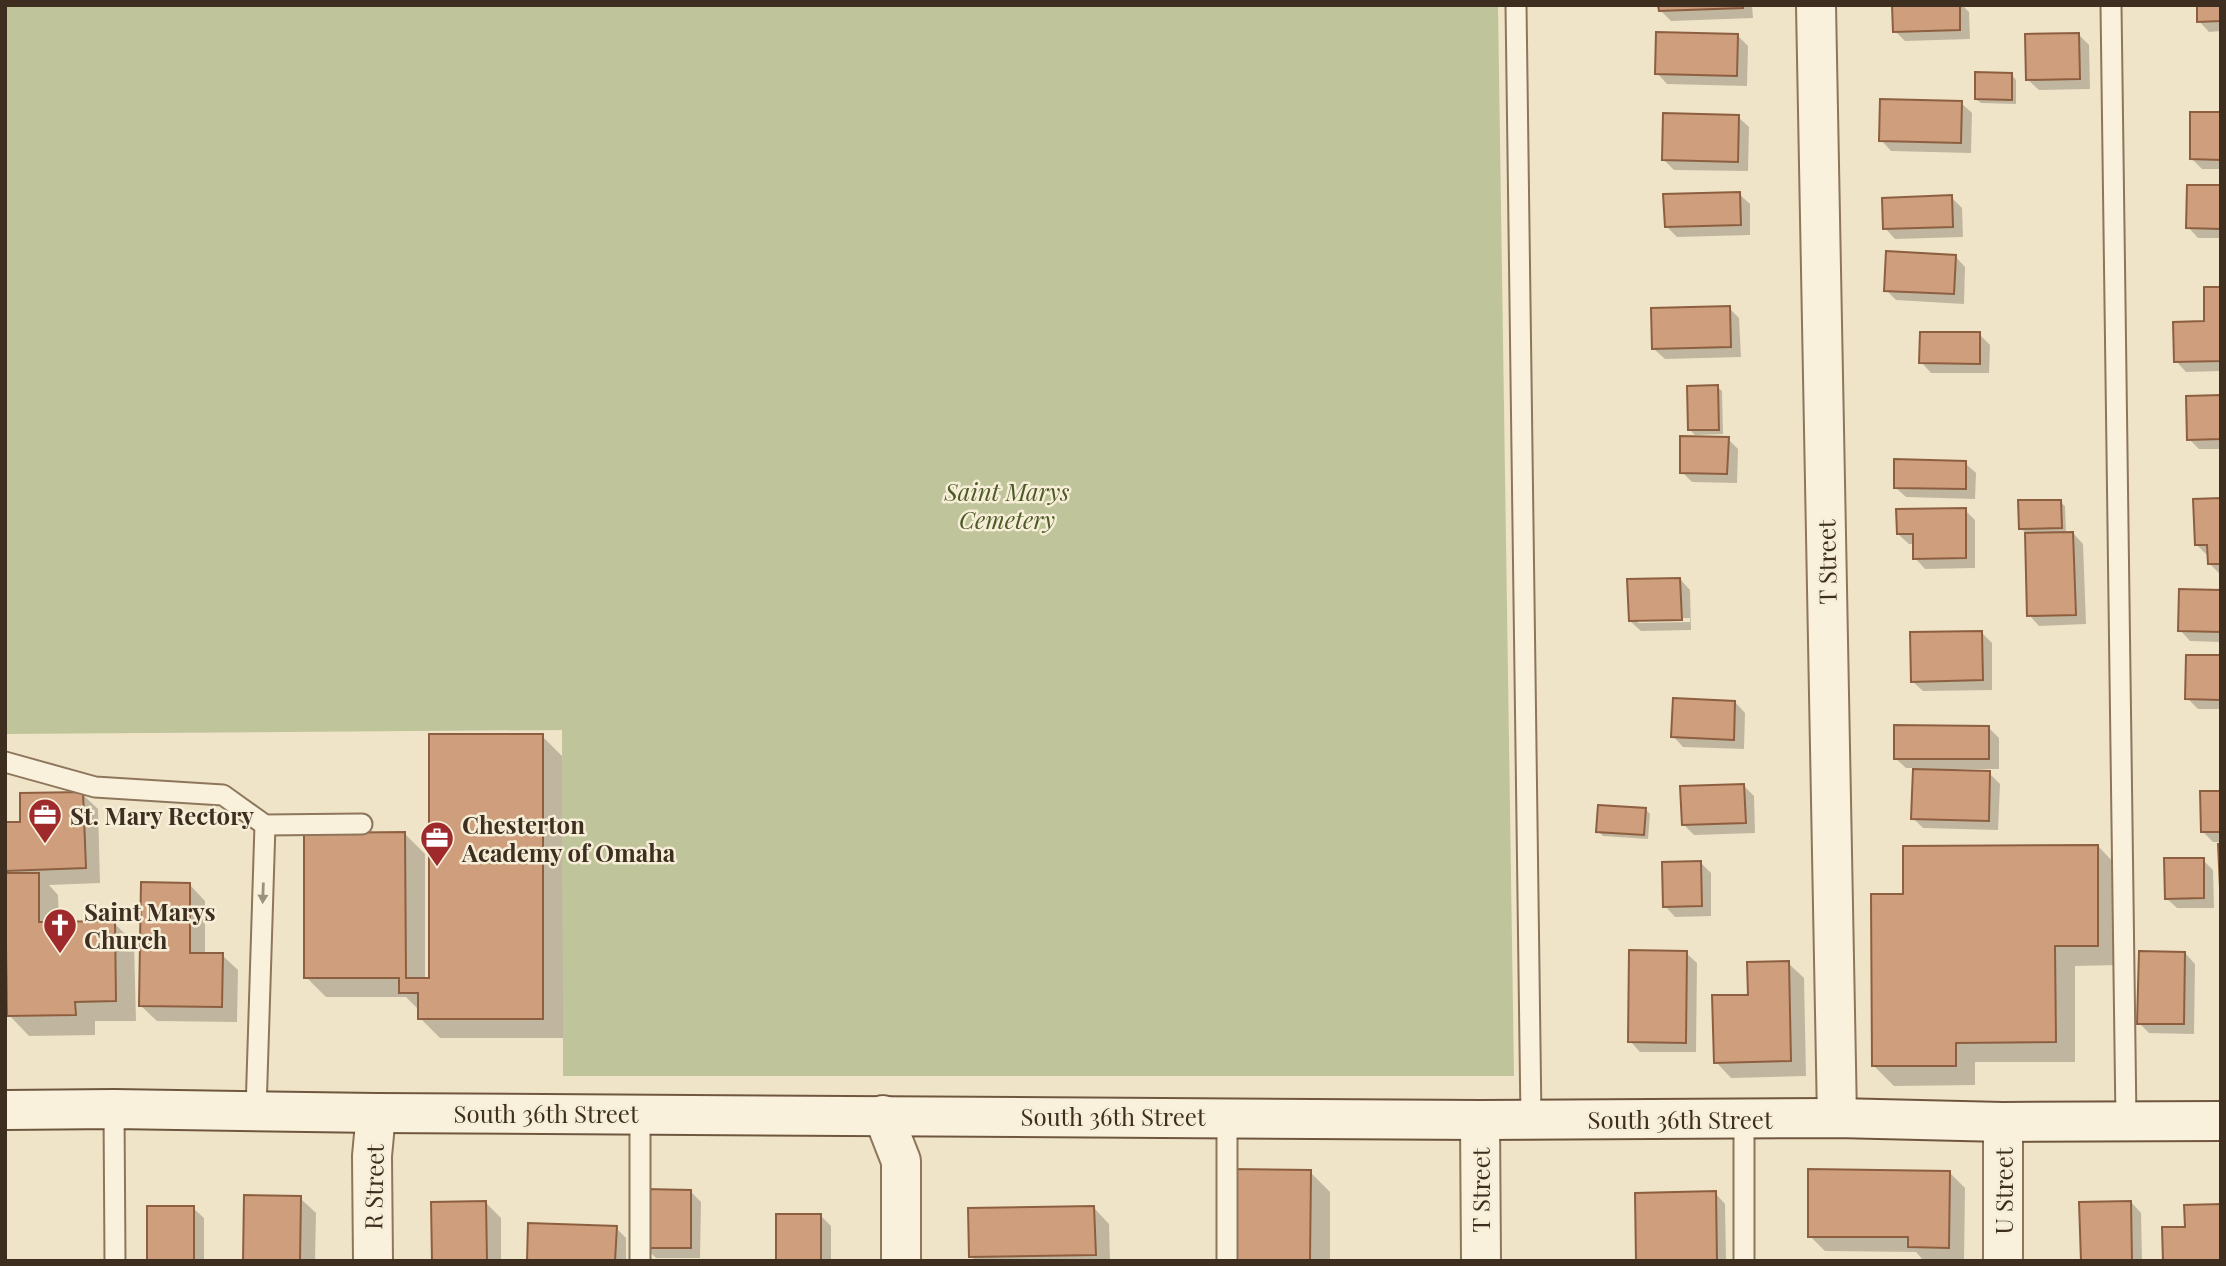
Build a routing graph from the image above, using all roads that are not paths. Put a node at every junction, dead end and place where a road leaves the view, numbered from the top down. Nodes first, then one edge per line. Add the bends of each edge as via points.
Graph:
1 (1516, 5) edge
2 (1816, 5) edge
3 (2111, 5) edge
4 (5, 762) edge
5 (362, 824) dead end
6 (265, 825) junction
7 (114, 1109) junction
8 (5, 1110) edge
9 (256, 1111) junction
10 (376, 1113) junction
11 (640, 1114) junction
12 (883, 1115) junction
13 (1227, 1117) junction
14 (1744, 1118) junction
15 (1837, 1118) junction
16 (1531, 1119) junction
17 (1480, 1120) junction
18 (2126, 1121) junction
19 (2221, 1121) edge
20 (2003, 1122) junction
21 (115, 1261) edge
22 (373, 1261) edge
23 (640, 1261) edge
24 (901, 1261) edge
25 (1227, 1261) edge
26 (1480, 1261) edge
27 (1744, 1261) edge
28 (2003, 1261) edge

1 - 16 lane
2 - 15 main road, T Street
3 - 18 lane
4 - 6 lane via 95,787 223,795
5 - 6 lane
6 -> 9 lane
7 - 8 main road, South 36th Street
7 - 9 main road, South 36th Street
7 - 21 lane
9 - 10 main road, South 36th Street
10 - 11 main road, South 36th Street
10 - 22 main road, R Street
11 - 12 main road, South 36th Street
11 - 23 lane
12 - 13 main road, South 36th Street
12 - 24 main road via 901,1161
13 - 17 main road, South 36th Street
13 - 25 lane
14 - 15 main road, South 36th Street
14 - 16 main road, South 36th Street
14 - 27 lane
15 - 20 main road, South 36th Street
16 - 17 main road, South 36th Street
17 - 26 main road, T Street
18 - 19 main road, South 36th Street
18 - 20 main road, South 36th Street
20 - 28 main road, U Street

